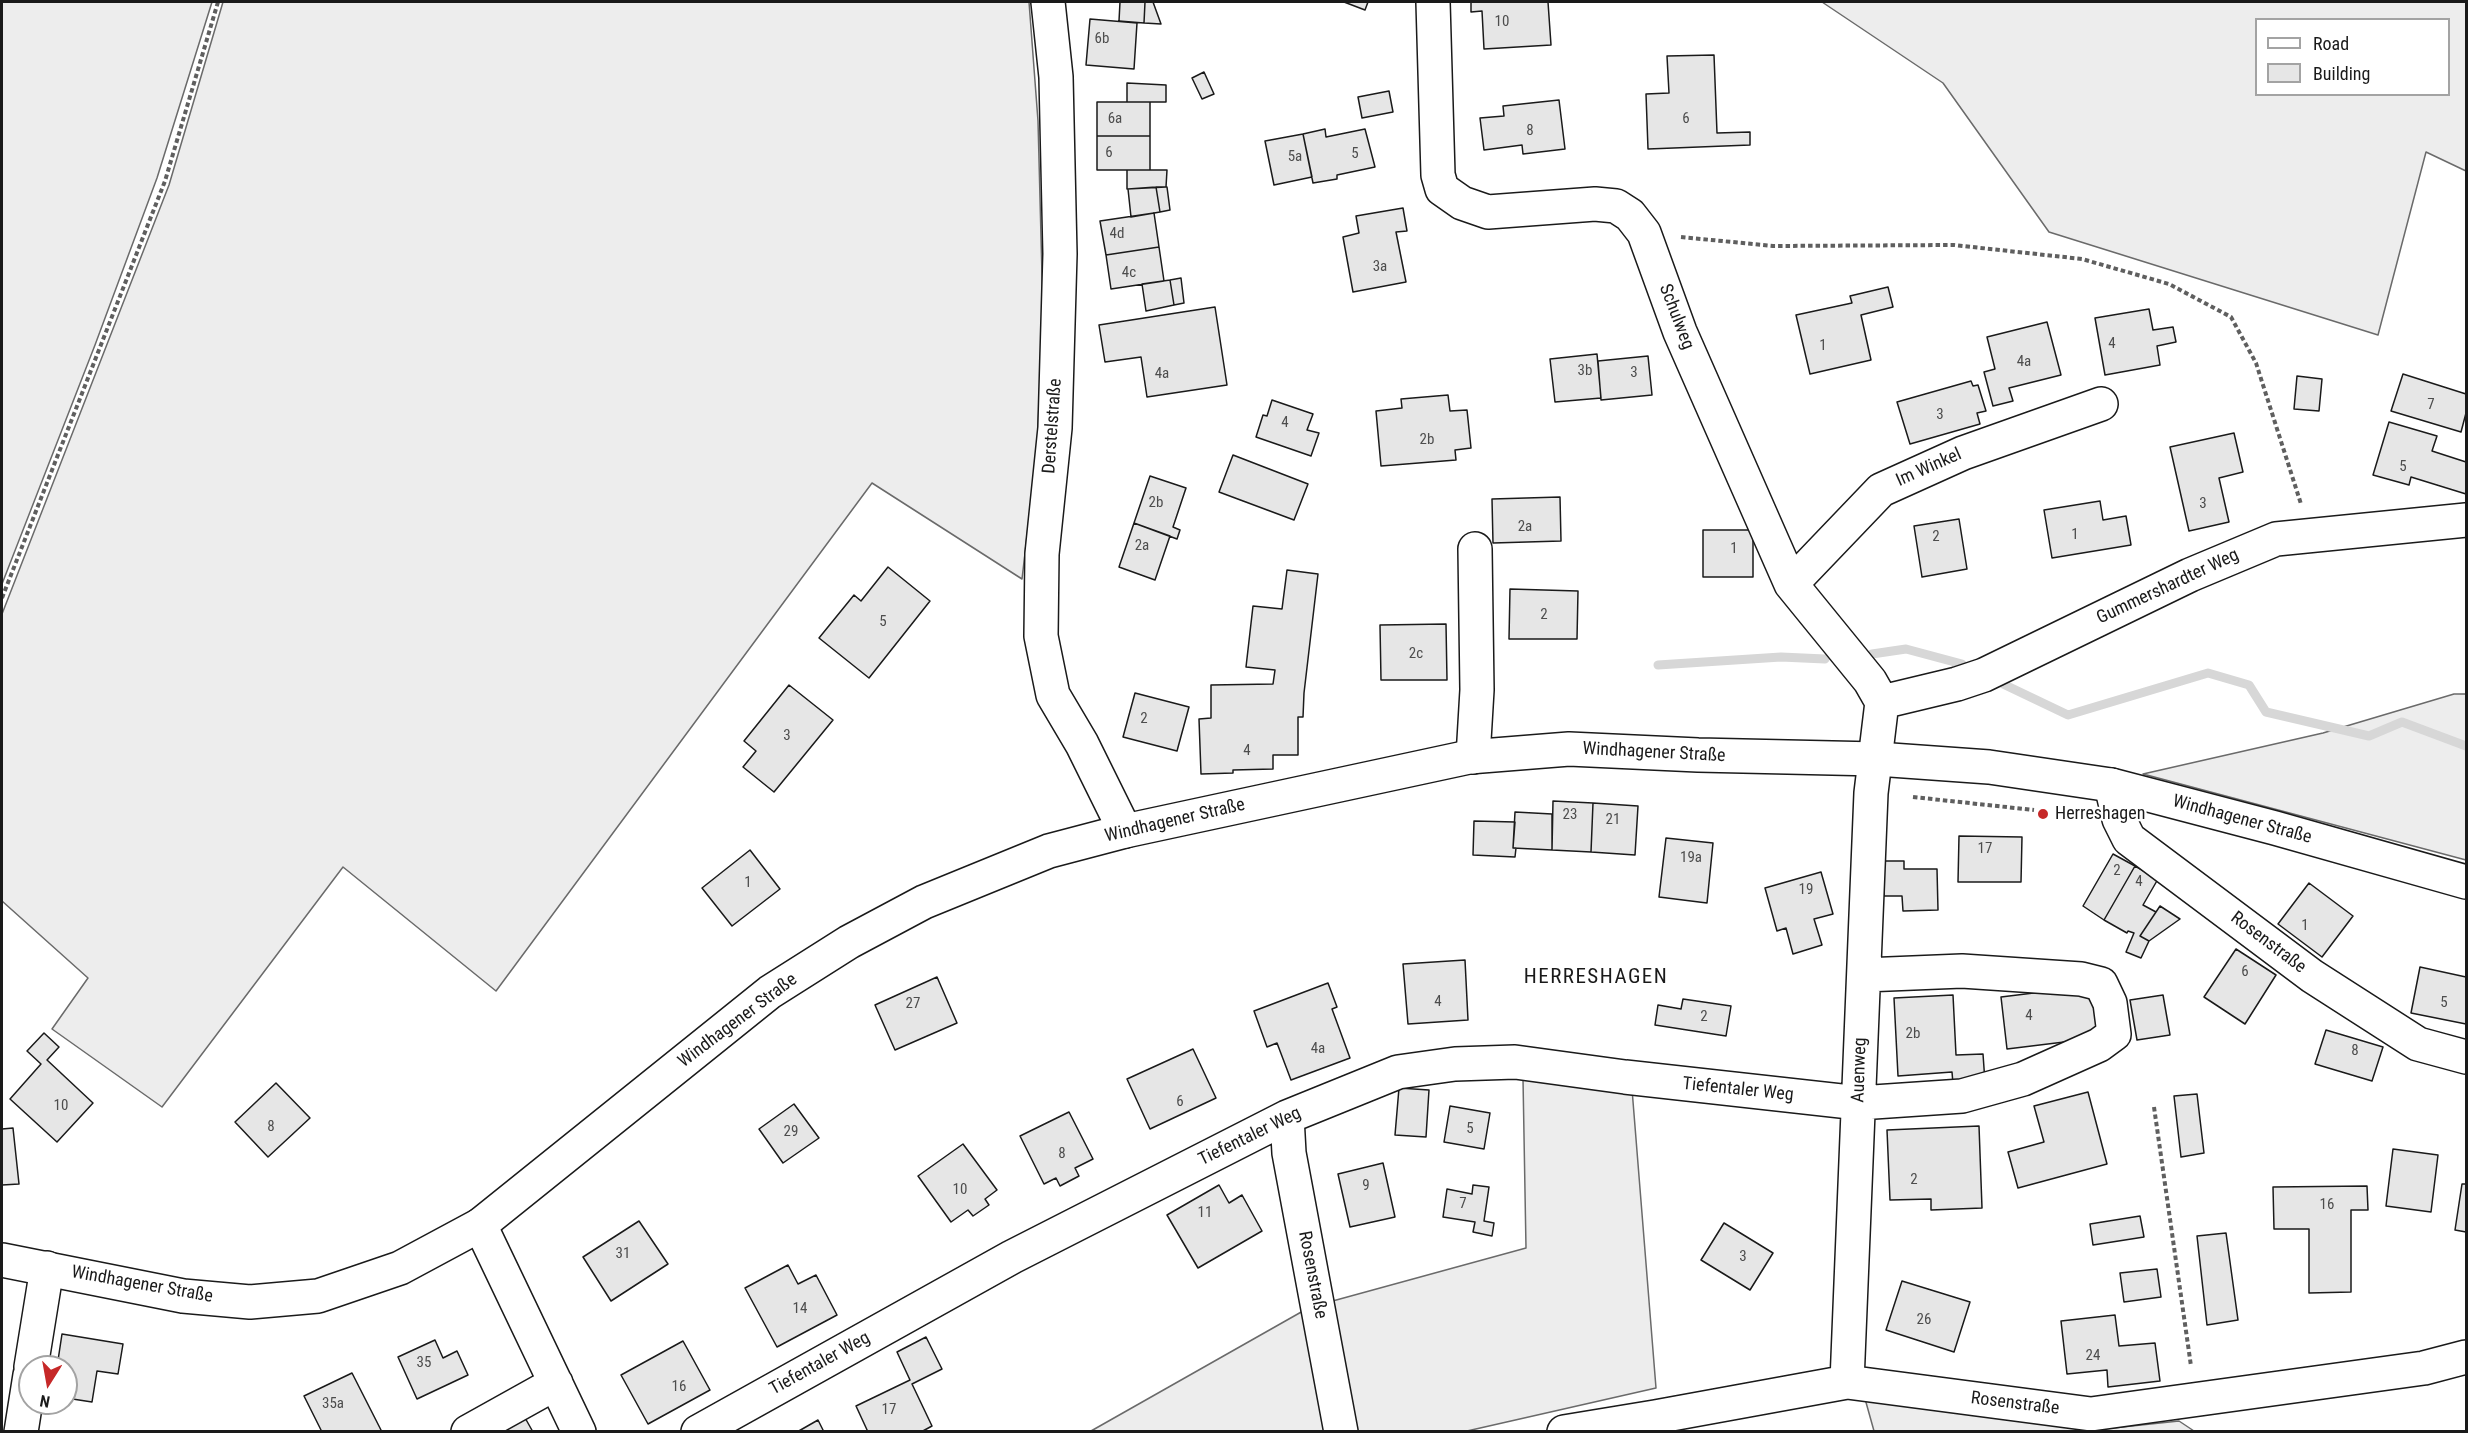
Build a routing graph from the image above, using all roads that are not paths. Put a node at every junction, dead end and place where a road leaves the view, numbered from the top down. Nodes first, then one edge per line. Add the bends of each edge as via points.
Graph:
1 (1048, 2) edge
2 (1433, 2) edge
3 (2100, 404) dead end
4 (2466, 520) edge
5 (1475, 549) dead end
6 (1791, 584) junction
7 (1882, 702) junction
8 (1473, 757) junction
9 (1877, 759) junction
10 (2111, 785) junction
11 (1125, 831) junction
12 (2466, 882) edge
13 (1864, 975) junction
14 (2466, 1058) edge
15 (1859, 1103) junction
16 (1287, 1117) junction
17 (480, 1225) junction
18 (2, 1260) edge
19 (47, 1268) junction
20 (33, 1355) edge
21 (2466, 1357) edge
22 (1847, 1382) junction
23 (556, 1383) junction
24 (24, 1415) edge
25 (21, 1431) edge
26 (468, 1431) edge
27 (579, 1431) edge
28 (698, 1431) edge
29 (1341, 1431) edge
30 (1564, 1431) edge

1 - 11 street, Derstelstraße via 1056,77 1060,254 1055,428 1042,554 1041,636 1053,695
2 - 6 street, Schulweg via 1438,174 1442,189 1462,203 1488,212 1595,204 1616,206 1630,215 1644,233 1680,332
3 - 6 street, Im Winkel via 1963,453 1881,490
4 - 7 street, Gummershardter Weg via 2276,539 2190,575 1984,675
5 - 8 street via 1477,690
6 - 7 street, Schulweg via 1870,681
7 - 9 street
8 - 9 street, Windhagener Straße via 1569,749
8 - 11 street, Windhagener Straße
9 - 10 street, Windhagener Straße via 1989,767
9 - 13 street, Auenweg via 1871,793
10 - 12 street, Windhagener Straße
10 - 14 street, Rosenstraße via 2119,819 2129,839 2331,988 2418,1044
11 - 17 street, Windhagener Straße via 1049,851 980,878 924,902 849,942 770,992
13 - 15 street, Auenweg
13 - 15 street, Tiefentaler Weg via 1962,971 2081,979 2101,984 2110,1003 2114,1034 2099,1045 2023,1079 1962,1096
15 - 16 street, Tiefentaler Weg via 1515,1062 1455,1064 1398,1072
15 - 22 street, Auenweg
16 - 28 street, Tiefentaler Weg via 1012,1257
16 - 29 street, Rosenstraße via 1289,1153
17 - 19 street, Windhagener Straße via 400,1268 318,1296 250,1302 183,1296
17 - 23 street
18 - 19 street, Windhagener Straße
19 - 20 street
21 - 22 street, Rosenstraße via 2424,1368 2091,1414
22 - 30 street, Rosenstraße
23 - 26 street
23 - 27 street
24 - 25 street

